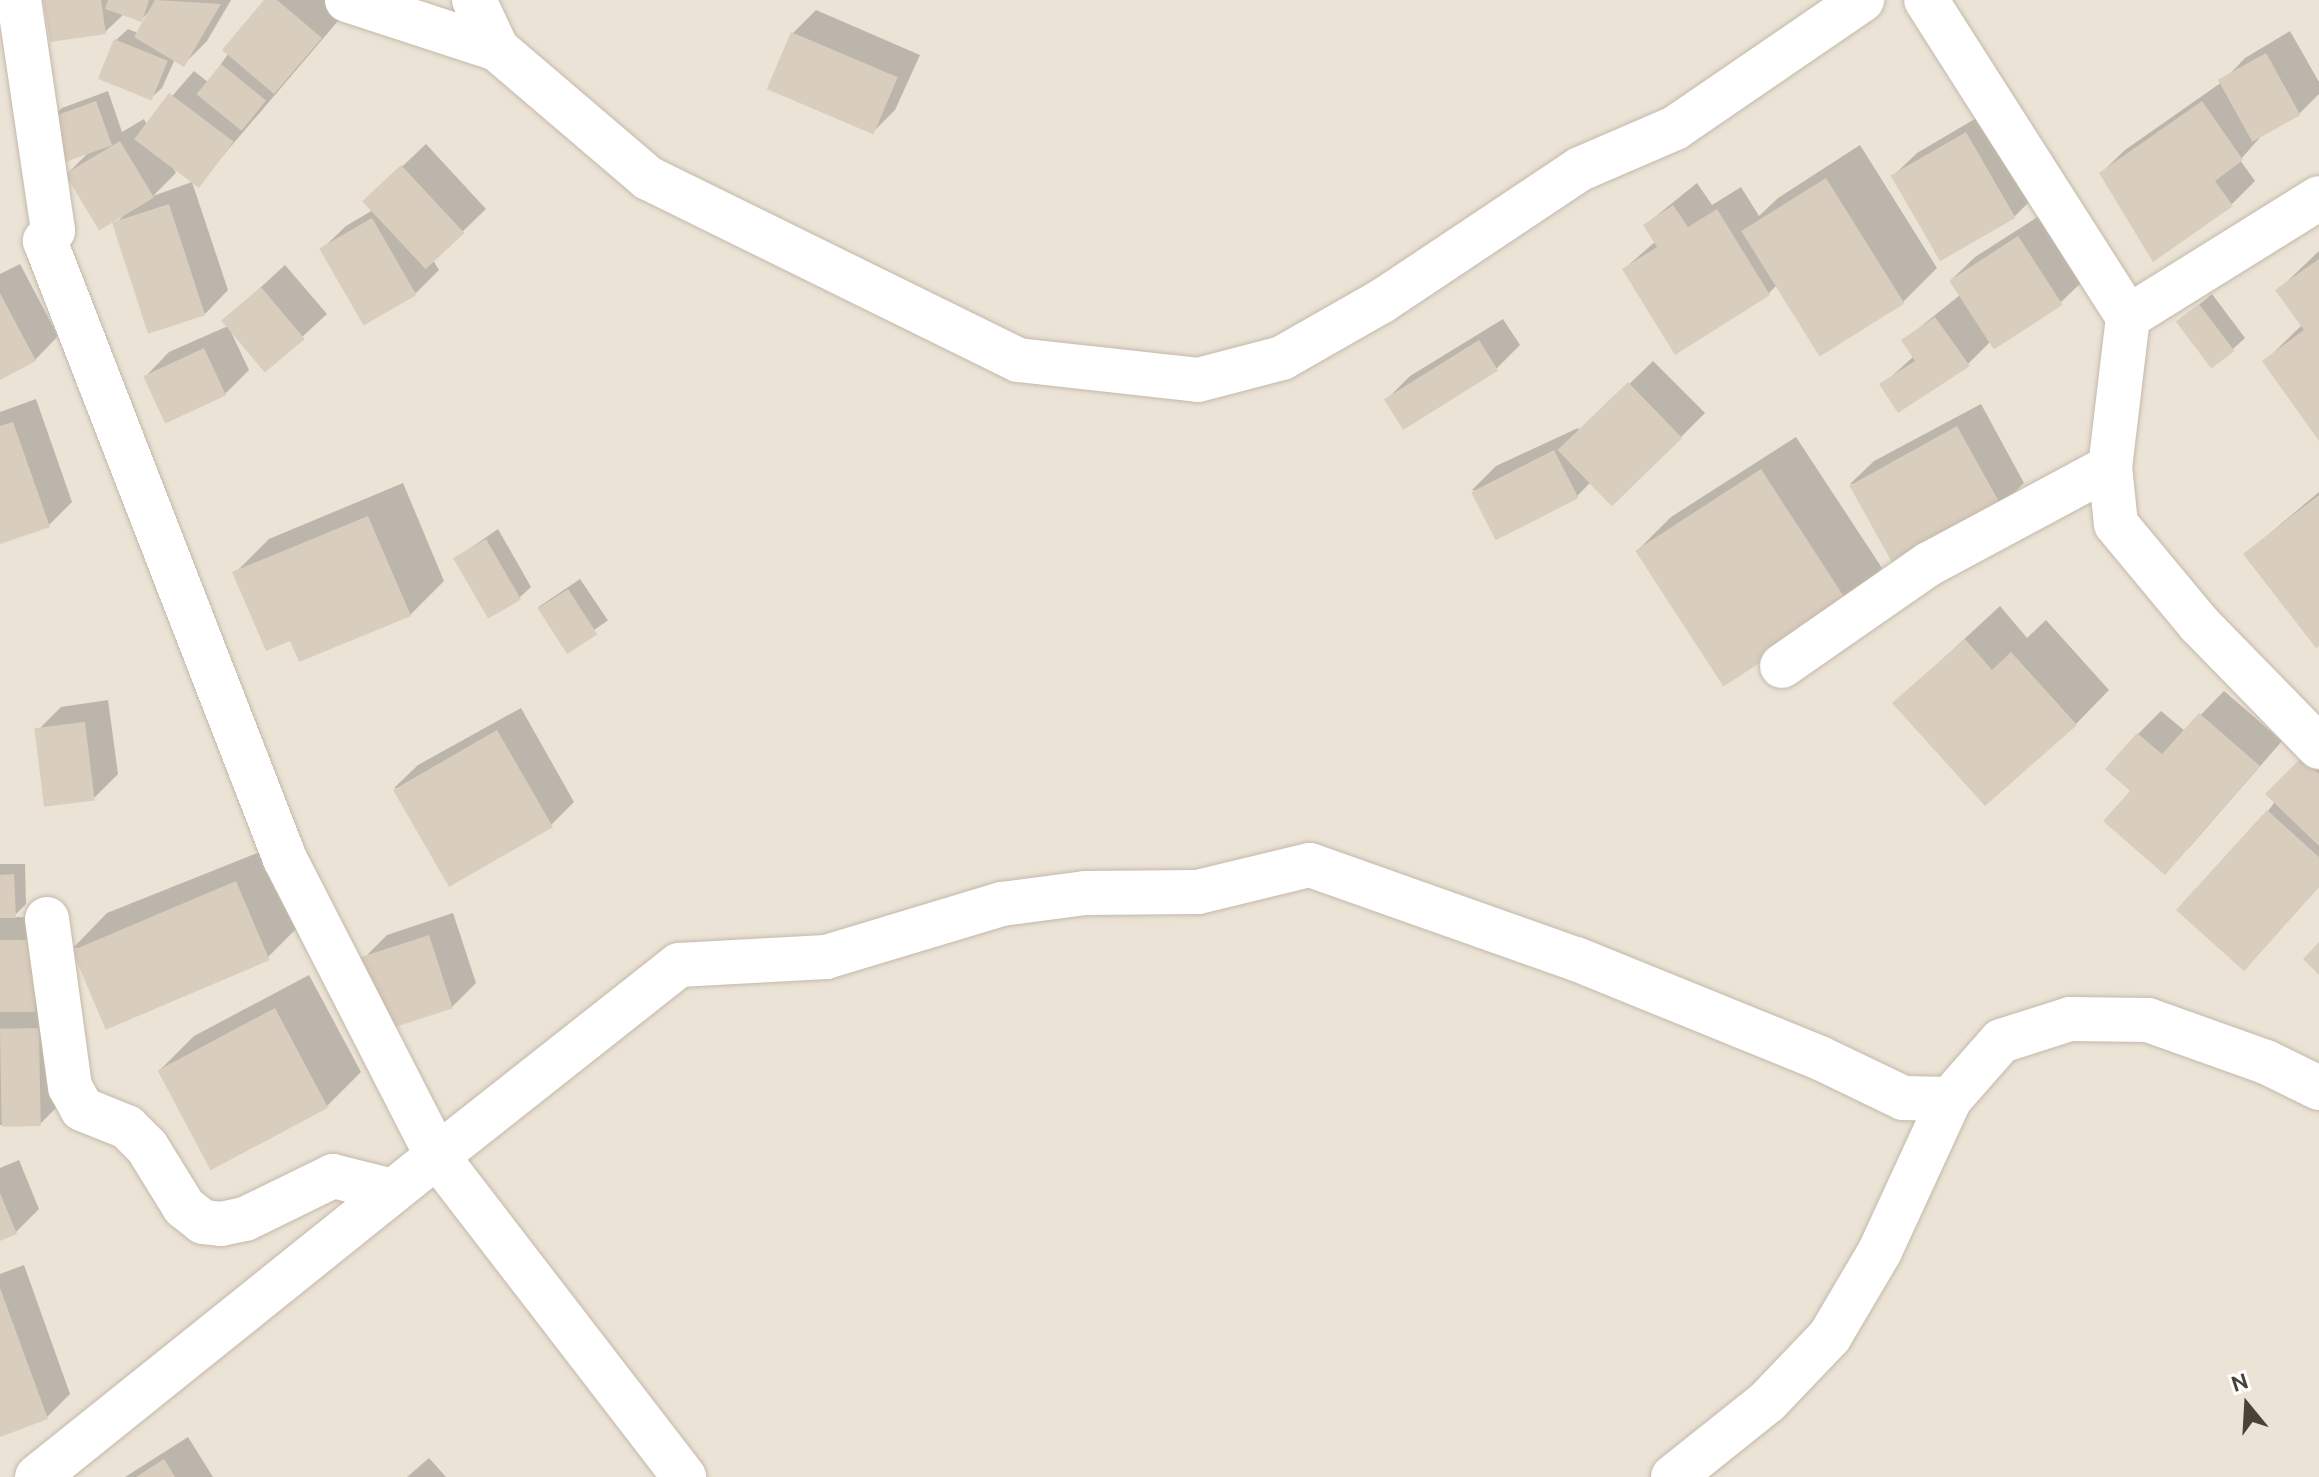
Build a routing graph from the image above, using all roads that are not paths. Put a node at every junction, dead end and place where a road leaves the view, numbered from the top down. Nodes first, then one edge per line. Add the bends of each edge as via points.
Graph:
1 (19, 0) edge
2 (347, 0) edge
3 (474, 0) edge
4 (1862, 0) edge
5 (1926, 0) edge
6 (497, 49) junction
7 (2319, 198) edge
8 (2128, 317) junction
9 (2110, 467) junction
10 (1782, 666) dead end
11 (2319, 747) edge
12 (47, 919) dead end
13 (2319, 1088) edge
14 (1950, 1099) junction
15 (437, 1156) junction
16 (393, 1191) junction
17 (37, 1477) edge
18 (684, 1477) edge
19 (1673, 1477) edge

1 - 15 street via 53,231 45,241 285,859
2 - 6 street
3 - 6 street
4 - 6 street via 1675,128 1580,169 1382,301 1282,358 1198,380 1018,360 648,178
5 - 8 street
7 - 8 street
8 - 9 street
9 - 10 street via 1929,564
9 - 11 street via 2116,524 2199,624
12 - 16 street via 70,1087 82,1109 127,1127 147,1147 184,1207 203,1222 245,1219 333,1176 358,1178
13 - 14 street via 2266,1062 2148,1020 2070,1019 2001,1041
14 - 15 street via 1903,1098 1820,1058 1576,959 1310,865 1198,892 1085,893 1002,904 826,957 679,965
14 - 19 street via 1880,1251 1830,1336 1767,1402
15 - 16 street
15 - 18 street
16 - 17 street

